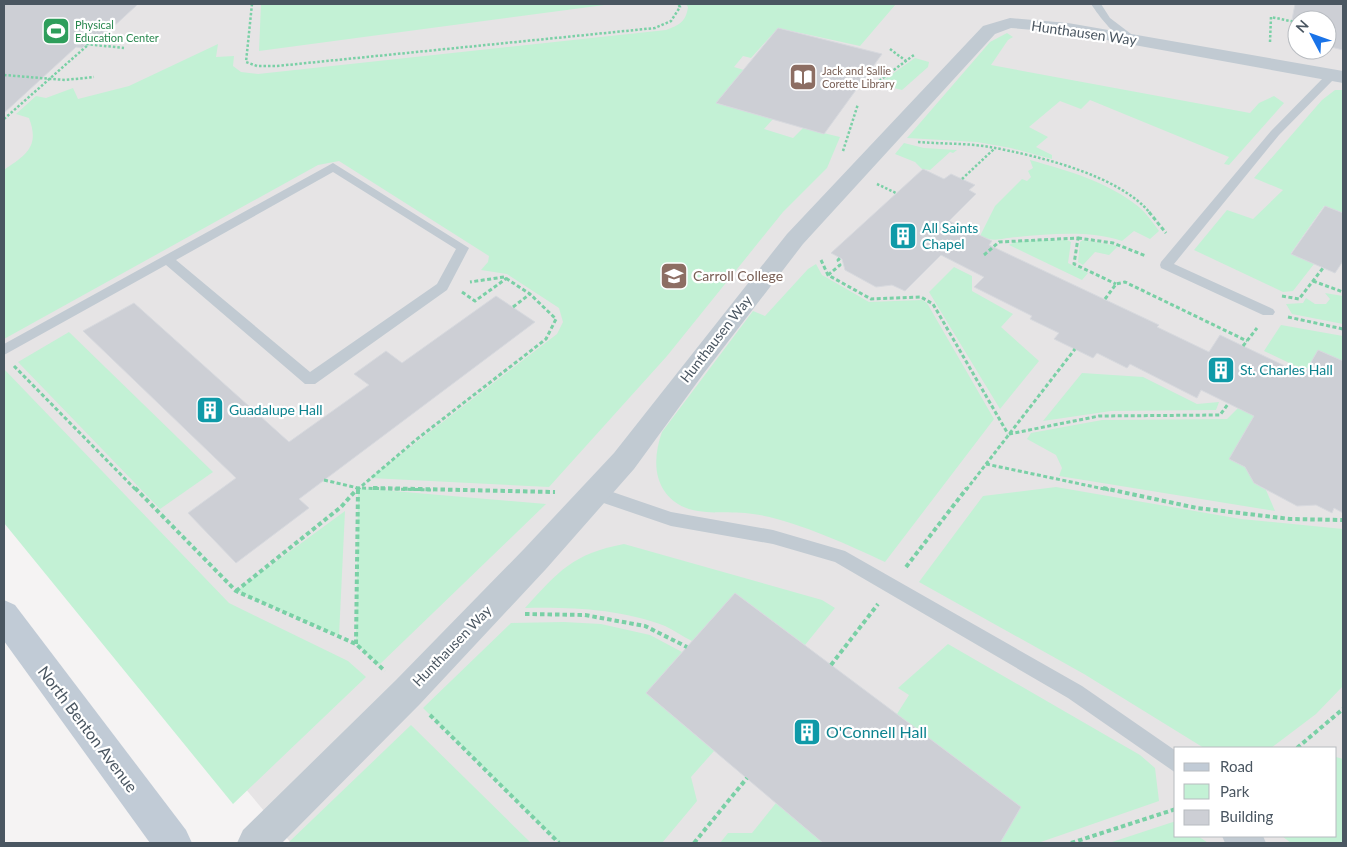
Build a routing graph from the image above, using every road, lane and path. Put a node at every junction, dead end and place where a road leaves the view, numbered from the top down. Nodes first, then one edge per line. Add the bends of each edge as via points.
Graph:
1 (252, 4) edge
2 (678, 4) edge
3 (1096, 4) edge
4 (1287, 20) edge
5 (1131, 39) junction
6 (1270, 43) dead end
7 (124, 48) dead end
8 (890, 49) dead end
9 (914, 55) dead end
10 (906, 61) junction
11 (4, 75) edge
12 (94, 77) dead end
13 (1337, 77) edge
14 (49, 79) junction
15 (872, 86) dead end
16 (858, 104) dead end
17 (4, 119) edge
18 (917, 142) dead end
19 (994, 148) junction
20 (842, 155) dead end
21 (962, 179) dead end
22 (1078, 238) junction
23 (1179, 249) junction
24 (984, 255) dead end
25 (840, 258) dead end
26 (167, 259) junction
27 (821, 260) dead end
28 (1166, 265) junction
29 (828, 275) junction
30 (507, 278) junction
31 (473, 280) dead end
32 (1313, 281) dead end
33 (1116, 284) junction
34 (458, 289) dead end
35 (1343, 292) edge
36 (530, 294) junction
37 (1105, 298) dead end
38 (513, 307) dead end
39 (1268, 312) joint
40 (1343, 329) edge
41 (1243, 346) dead end
42 (1075, 349) dead end
43 (6, 355) edge
44 (1228, 404) dead end
45 (1008, 434) junction
46 (986, 464) junction
47 (324, 480) dead end
48 (358, 488) junction
49 (595, 493) junction
50 (1343, 520) edge
51 (893, 585) junction
52 (236, 591) junction
53 (484, 614) junction
54 (4, 615) edge
55 (862, 625) dead end
56 (356, 644) junction
57 (687, 647) dead end
58 (831, 665) dead end
59 (408, 692) junction
60 (1343, 709) edge
61 (1298, 747) edge
62 (1174, 762) edge
63 (747, 778) dead end
64 (1174, 810) edge
65 (173, 843) edge
66 (256, 843) edge
67 (559, 843) edge
68 (694, 843) edge
69 (1071, 843) edge

1 - 2 path via 246,62 256,66 655,28 670,24 678,16
3 - 5 lane via 1106,20
4 - 6 path via 1271,17
5 - 13 street, Hunthausen Way
5 - 49 street, Hunthausen Way via 1068,28 1010,23 989,30 795,239 624,461
7 - 14 path via 88,44
8 - 10 path
9 - 10 path
10 - 15 path
11 - 14 path
12 - 14 path
13 - 23 lane via 1274,132
14 - 17 path
16 - 20 path
18 - 19 path
19 - 21 path
19 - 23 path via 1074,168 1114,185 1146,208
22 - 24 path via 999,242
22 - 28 path via 1120,243
22 - 33 path via 1074,264
23 - 28 lane
25 - 29 path via 840,265
26 - 26 lane via 333,167 463,248 442,287 310,380
26 - 43 lane
27 - 29 path
28 - 39 lane
29 - 45 path via 871,299 922,297 933,304
30 - 31 path
30 - 34 path via 475,301
30 - 36 path
32 - 35 path
33 - 37 path
33 - 41 path via 1125,282 1247,341
36 - 38 path
36 - 48 path via 556,319 546,339
39 - 40 path
42 - 45 path
43 - 52 path
44 - 45 path via 1220,415 1099,416
45 - 46 path
46 - 50 path via 1197,508 1290,519
46 - 51 path
47 - 48 path
48 - 49 path
48 - 52 path via 341,507
48 - 56 path
49 - 51 lane via 671,520 773,537 839,556
49 - 53 street, Hunthausen Way
51 - 62 lane via 1075,692
52 - 56 path
53 - 57 path via 585,615 645,626
53 - 59 street, Hunthausen Way
54 - 65 main road, North Benton Avenue
55 - 58 path
56 - 59 path
59 - 66 street, Hunthausen Way
59 - 67 path
60 - 61 path
63 - 68 path
64 - 69 path

